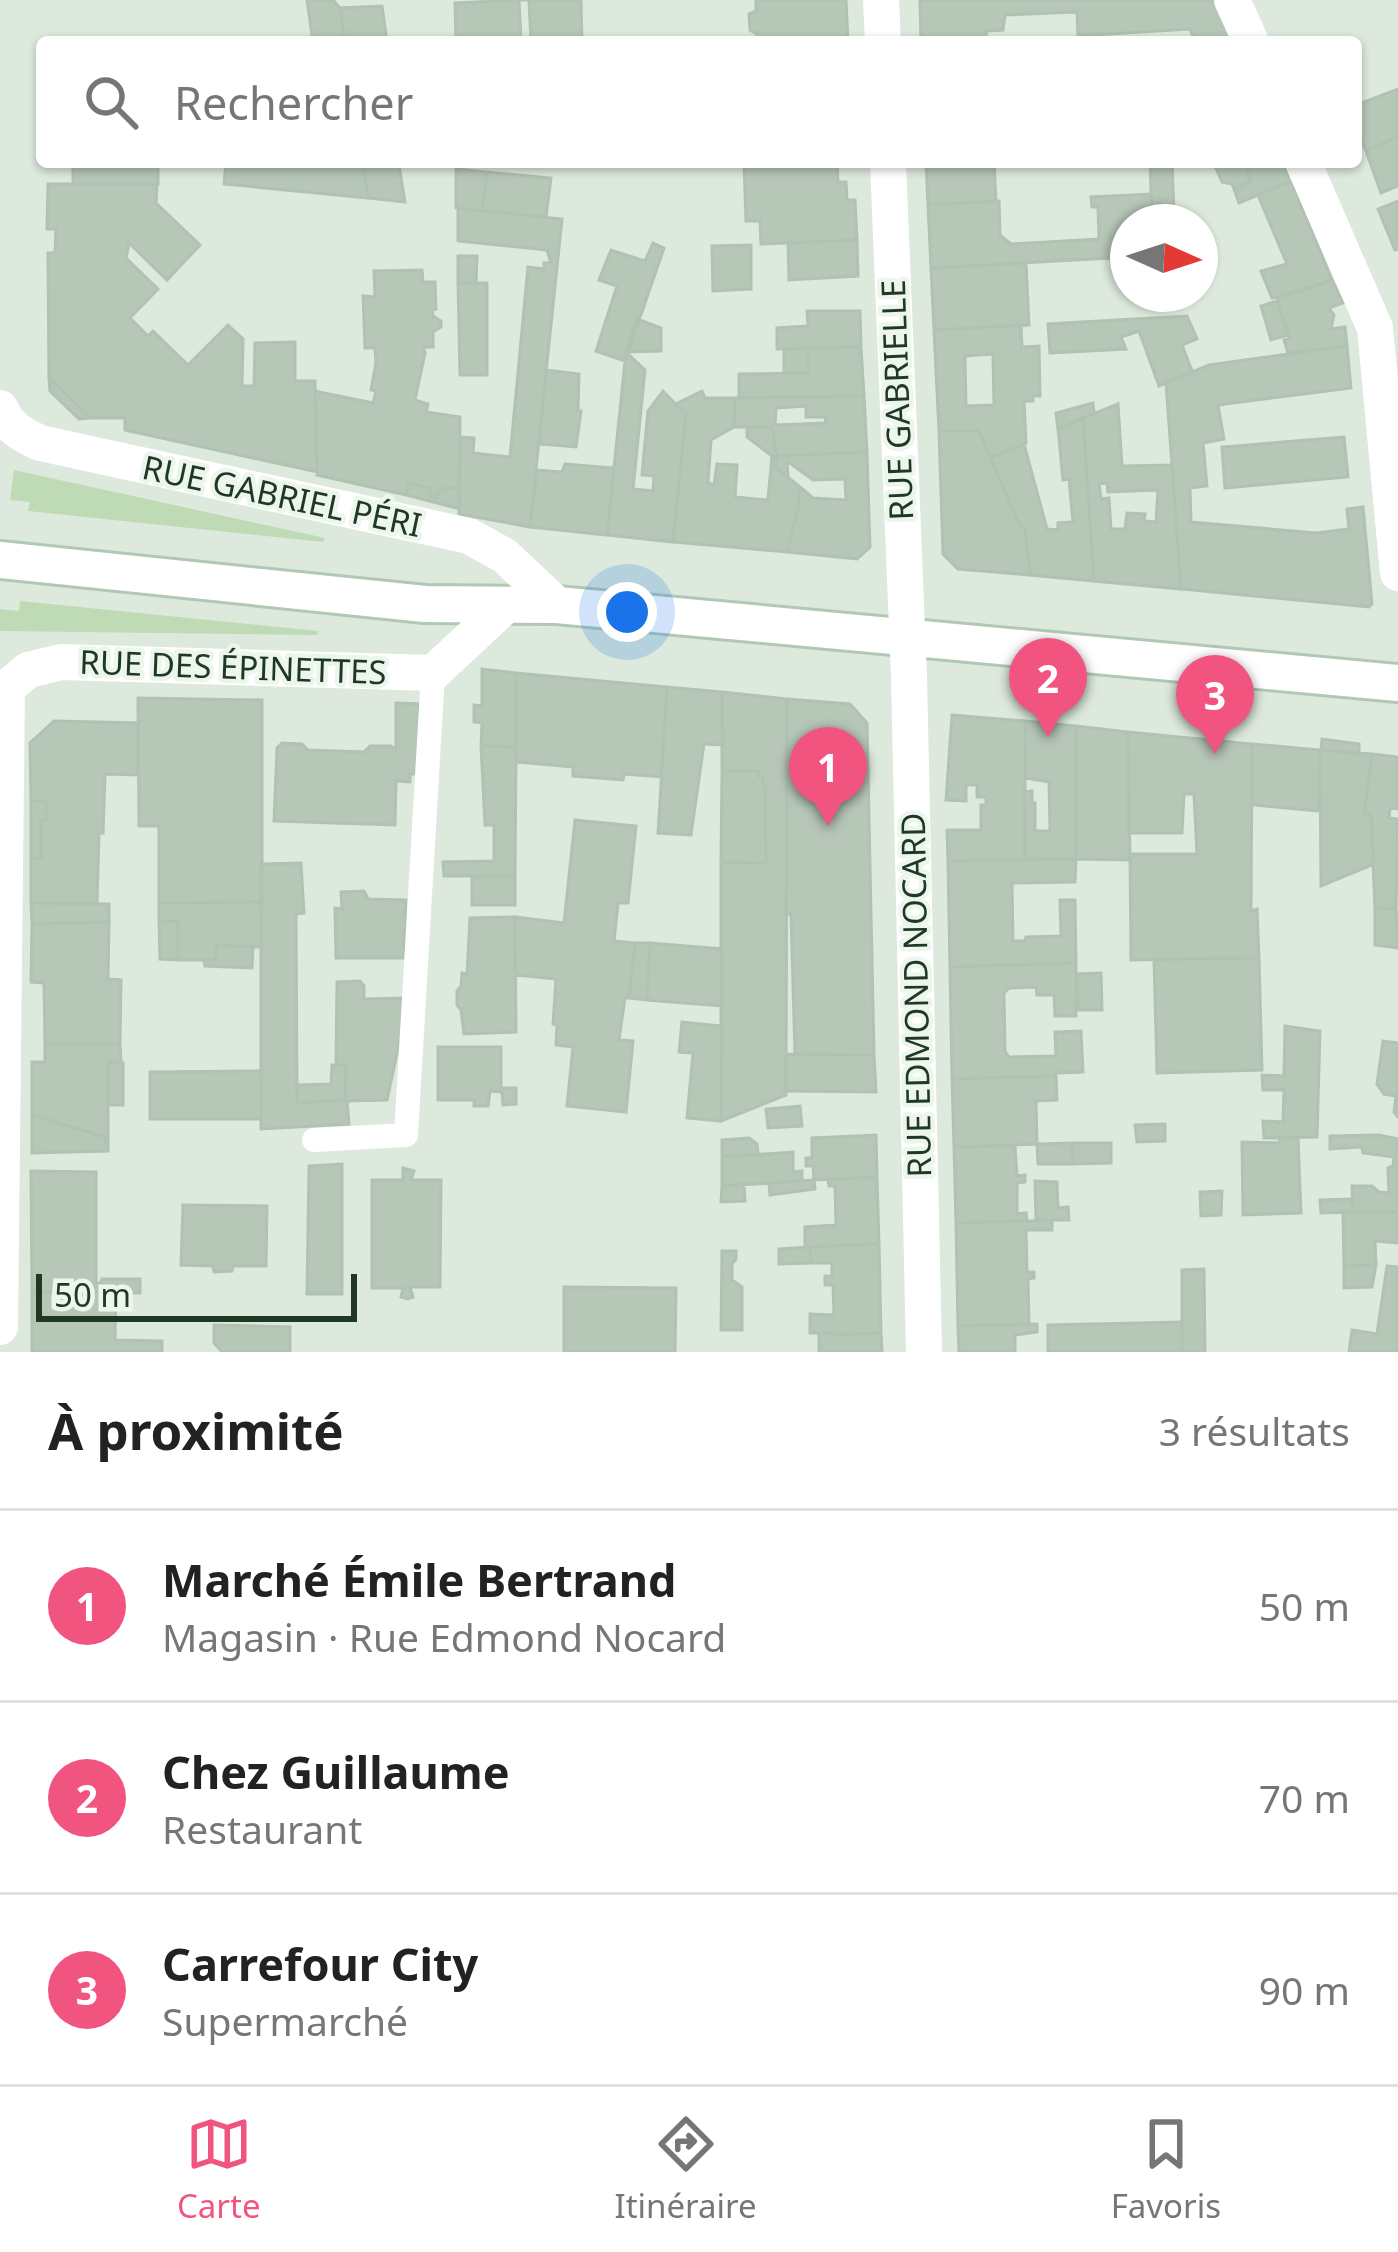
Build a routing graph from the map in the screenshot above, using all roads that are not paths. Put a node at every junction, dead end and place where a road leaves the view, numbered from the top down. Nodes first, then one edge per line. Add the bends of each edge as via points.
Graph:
1 (881, 0) edge
2 (1232, 0) edge
3 (883, 36) edge
4 (1248, 36) edge
5 (888, 168) edge
6 (1306, 168) edge
7 (0, 408) edge
8 (0, 560) edge
9 (1398, 573) edge
10 (557, 605) junction
11 (505, 606) junction
12 (908, 637) junction
13 (433, 673) junction
14 (1398, 683) edge
15 (1, 1020) edge
16 (314, 1140) dead end
17 (0, 1327) edge
18 (924, 1352) edge

1 - 3 street
2 - 4 street
5 - 12 street, RUE GABRIELLE
6 - 9 street via 1376,328
7 - 10 street, RUE GABRIEL PÉRI via 7,423 40,443 469,536 505,556
8 - 11 street
10 - 11 street
10 - 12 street
11 - 13 street, RUE DES ÉPINETTES
12 - 14 street
12 - 18 street, RUE EDMOND NOCARD
13 - 15 street, RUE DES ÉPINETTES via 61,662 28,670 7,688
13 - 16 lane via 406,1136
15 - 17 street, RUE DES ÉPINETTES

